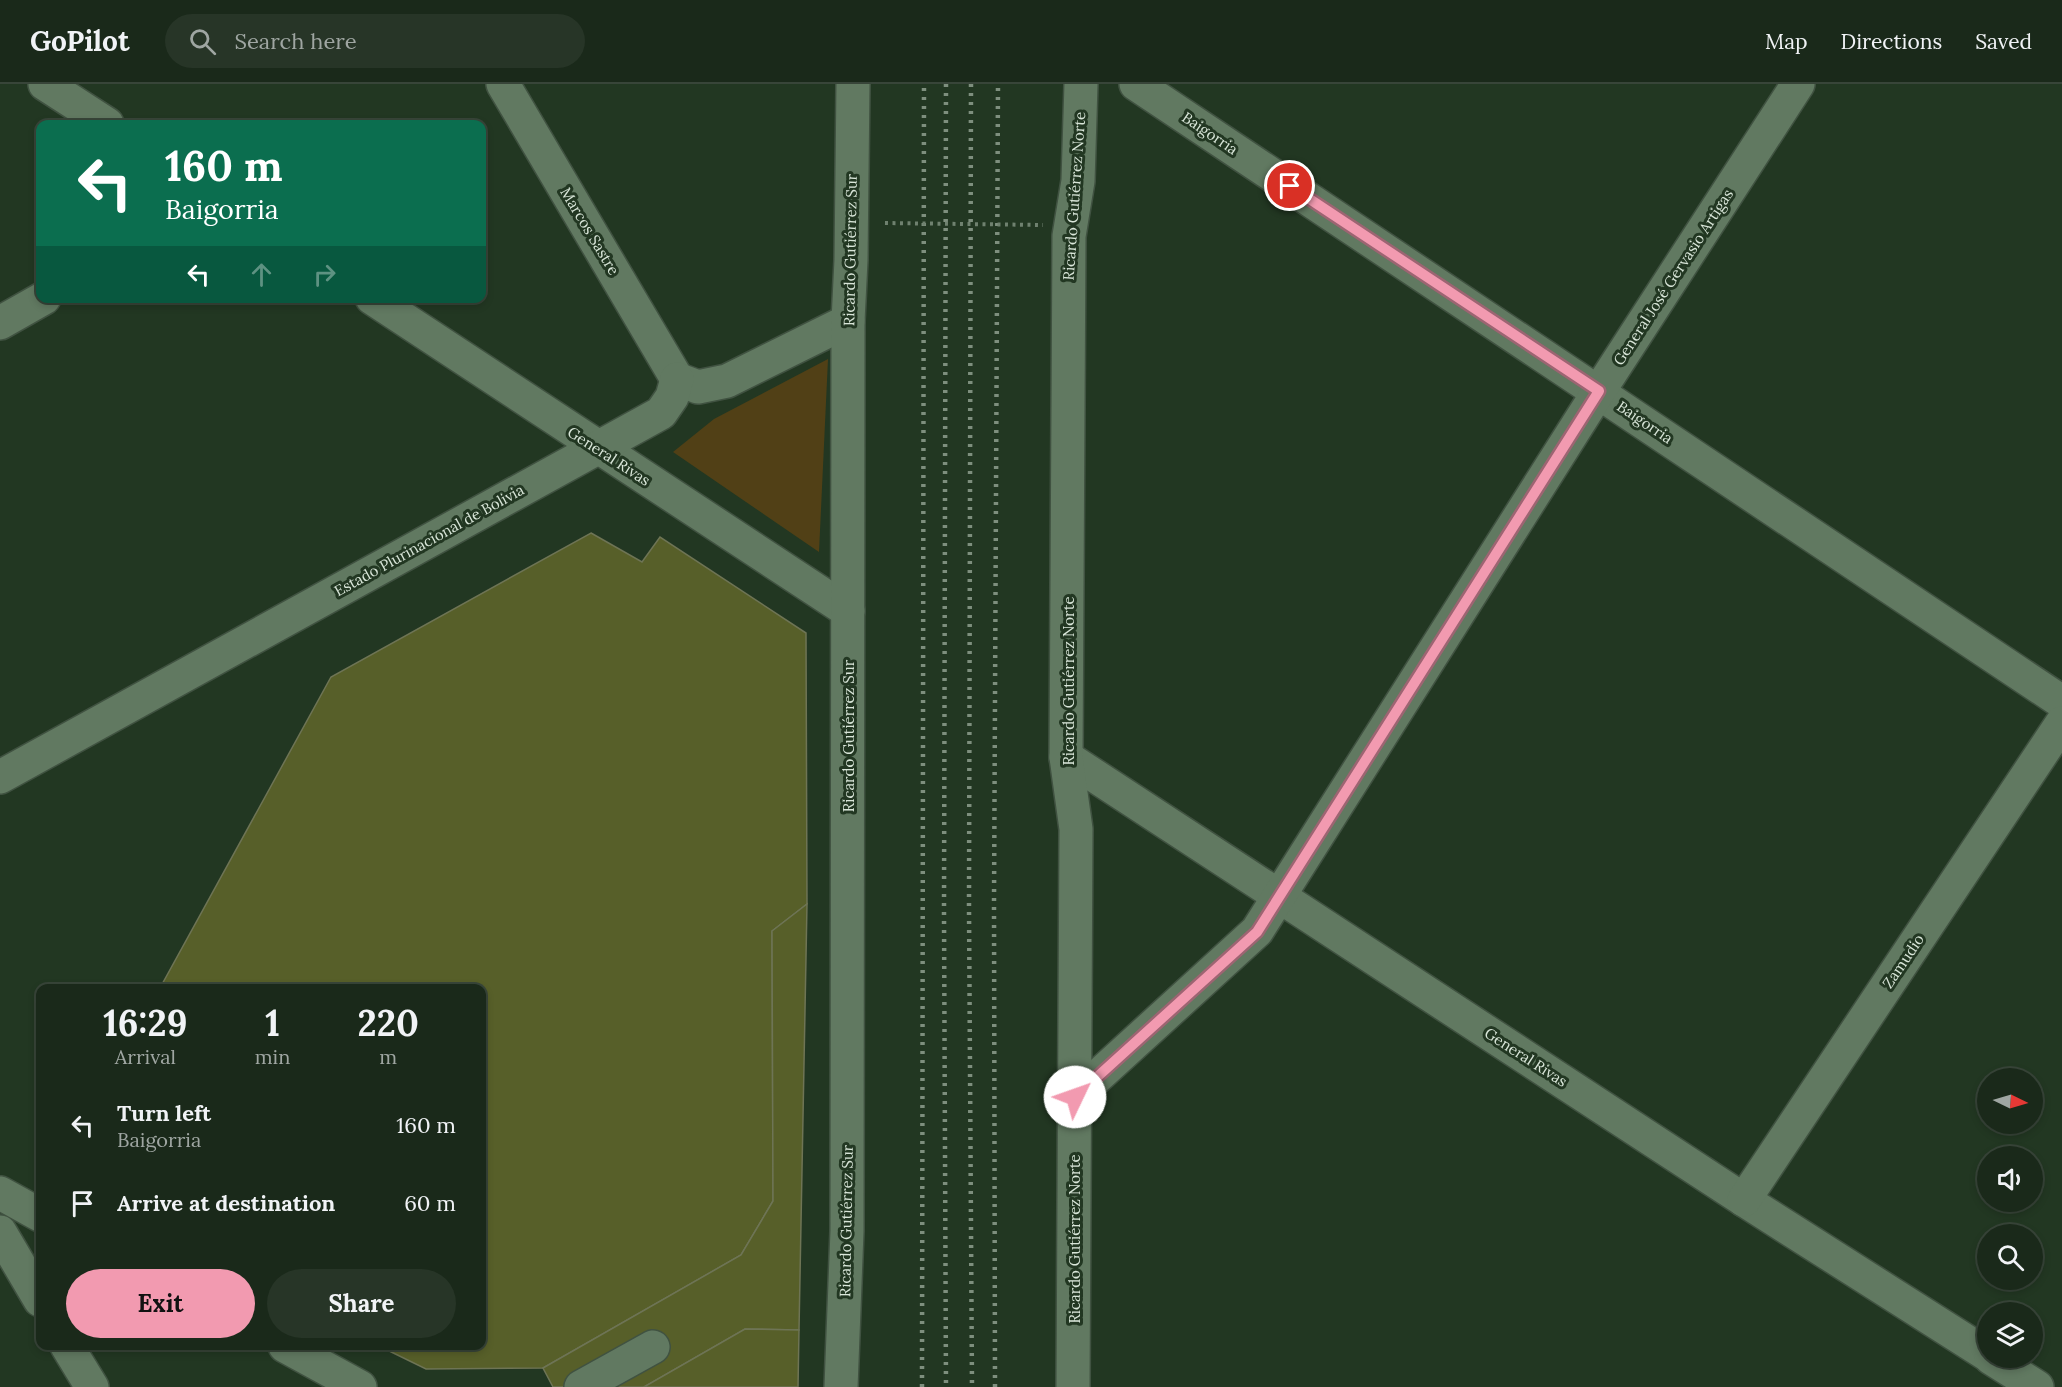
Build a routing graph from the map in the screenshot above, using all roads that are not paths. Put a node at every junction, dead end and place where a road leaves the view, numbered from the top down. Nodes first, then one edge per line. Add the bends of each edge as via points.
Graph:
1 (45, 84) edge
2 (503, 84) edge
3 (852, 84) edge
4 (1081, 84) edge
5 (1136, 84) edge
6 (1798, 84) edge
7 (101, 120) edge
8 (36, 302) edge
9 (380, 303) edge
10 (848, 321) junction
11 (0, 322) edge
12 (676, 379) junction
13 (1599, 391) junction
14 (597, 448) junction
15 (848, 610) junction
16 (2062, 702) edge
17 (2062, 723) edge
18 (1066, 757) junction
19 (0, 777) edge
20 (1280, 895) junction
21 (1075, 1097) junction
22 (0, 1193) edge
23 (1744, 1200) junction
24 (36, 1213) edge
25 (0, 1232) edge
26 (36, 1293) edge
27 (653, 1347) dead end
28 (1977, 1348) edge
29 (69, 1350) edge
30 (292, 1350) edge
31 (2008, 1368) edge
32 (92, 1387) edge
33 (360, 1387) edge
34 (581, 1387) edge
35 (841, 1387) edge
36 (1073, 1387) edge
37 (2037, 1387) edge

1 - 7 street
2 - 12 street, Marcos Sastre
3 - 10 street, Ricardo Gutiérrez Sur
4 - 18 street, Ricardo Gutiérrez Norte via 1078,181 1069,236
5 - 13 street, Baigorria
6 - 13 street, General José Gervasio Artigas
8 - 11 street
9 - 14 street, General Rivas
10 - 12 street via 727,381 698,387
10 - 15 street, Ricardo Gutiérrez Sur
12 - 14 street, Estado Plurinacional de Bolivia via 672,397 661,413
13 - 16 street, Baigorria
13 - 20 street, General José Gervasio Artigas
14 - 15 street, General Rivas
14 - 19 street, Estado Plurinacional de Bolivia
15 - 35 street, Ricardo Gutiérrez Sur via 847,1231
17 - 23 street, Zamudio
18 - 20 street, General Rivas
18 - 21 street, Ricardo Gutiérrez Norte via 1076,829
20 - 21 street, General José Gervasio Artigas via 1257,932
20 - 23 street, General Rivas
21 - 36 street, Ricardo Gutiérrez Norte
22 - 24 street
23 - 28 street, General Rivas
25 - 26 street
27 - 34 street
29 - 32 street
30 - 33 street
31 - 37 street, General Rivas

